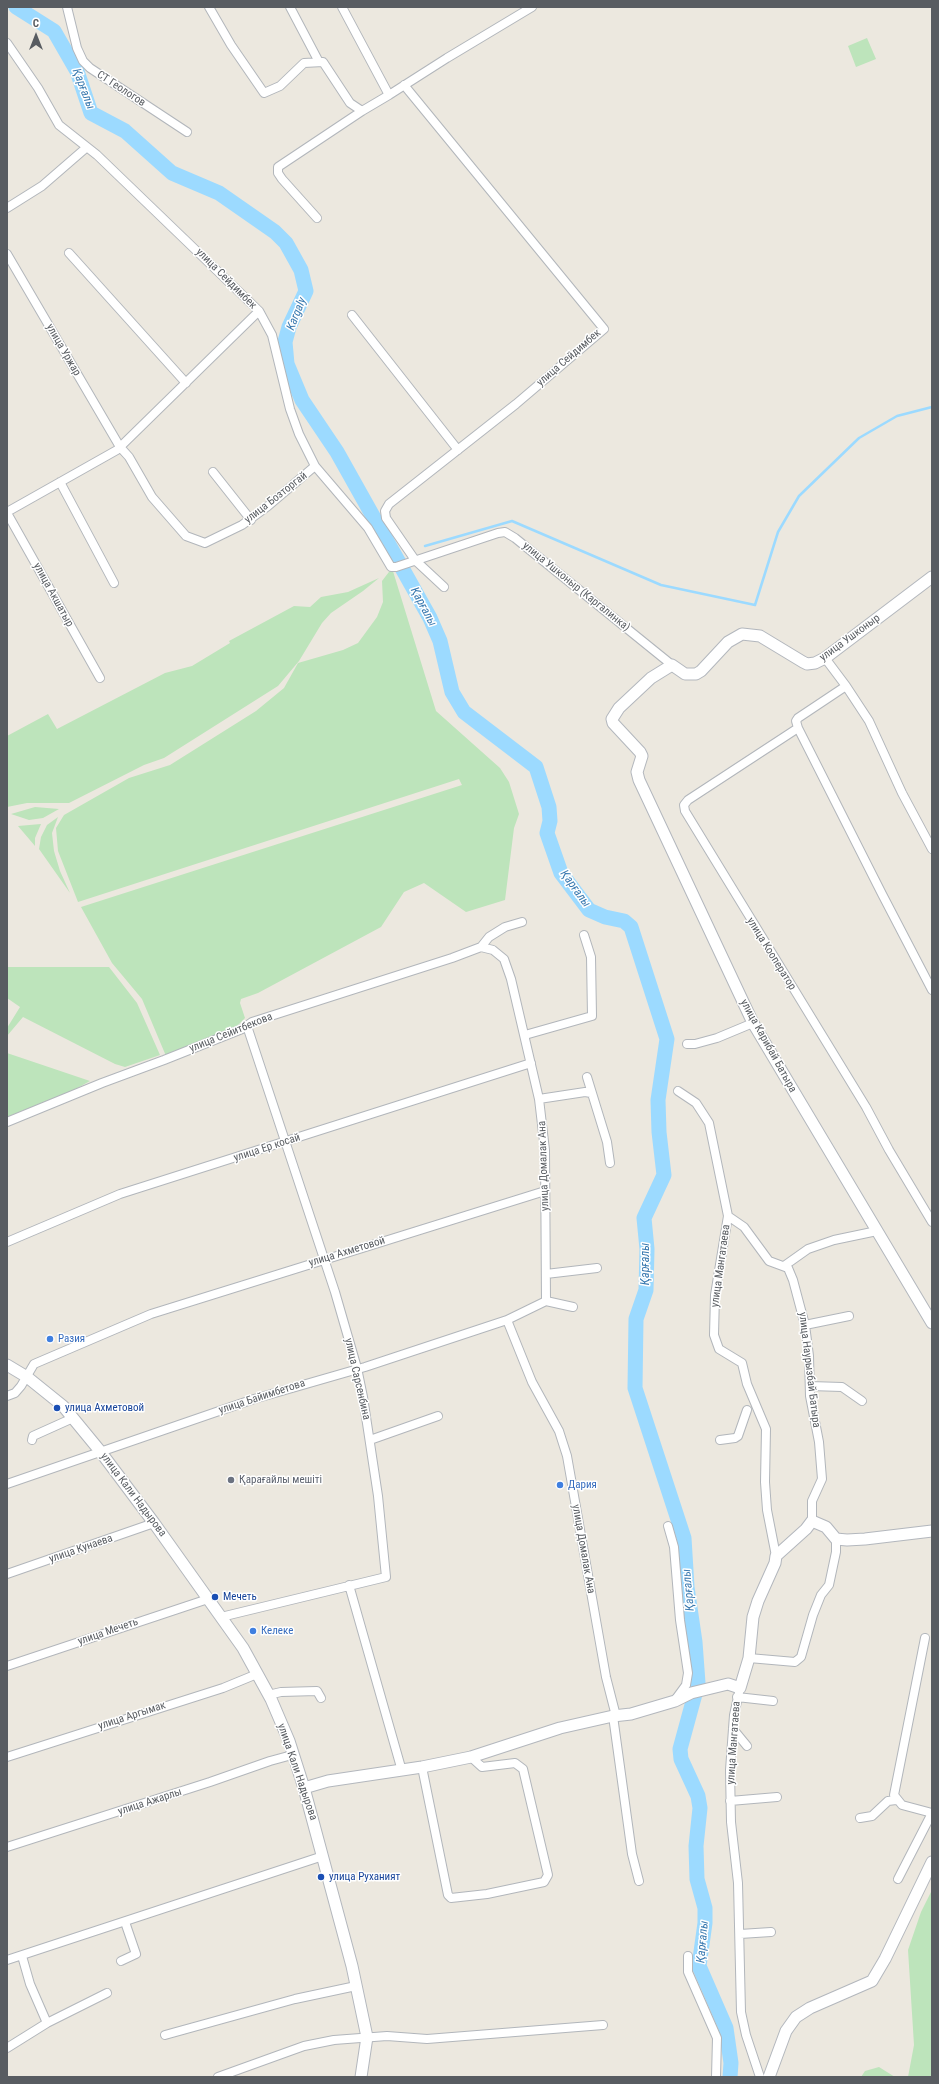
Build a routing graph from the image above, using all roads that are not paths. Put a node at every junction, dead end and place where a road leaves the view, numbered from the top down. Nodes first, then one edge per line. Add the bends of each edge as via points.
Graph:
1 (67, 7) edge
2 (209, 7) edge
3 (290, 7) edge
4 (342, 7) edge
5 (532, 7) edge
6 (7, 44) edge
7 (319, 62) junction
8 (404, 85) junction
9 (389, 95) junction
10 (362, 111) junction
11 (187, 132) dead end
12 (87, 147) junction
13 (7, 208) edge
14 (317, 218) dead end
15 (69, 253) dead end
16 (7, 254) edge
17 (259, 312) junction
18 (352, 315) dead end
19 (186, 382) junction
20 (120, 447) junction
21 (458, 450) junction
22 (315, 466) junction
23 (213, 472) dead end
24 (60, 482) junction
25 (7, 513) edge
26 (251, 520) junction
27 (415, 560) junction
28 (932, 577) edge
29 (114, 583) dead end
30 (444, 587) dead end
31 (825, 658) junction
32 (672, 665) junction
33 (100, 678) dead end
34 (846, 686) junction
35 (798, 728) junction
36 (932, 849) edge
37 (522, 922) dead end
38 (584, 935) dead end
39 (481, 947) junction
40 (932, 990) edge
41 (752, 1023) junction
42 (247, 1026) junction
43 (525, 1035) junction
44 (687, 1044) dead end
45 (531, 1063) junction
46 (587, 1077) dead end
47 (678, 1090) dead end
48 (591, 1093) junction
49 (539, 1099) junction
50 (7, 1122) edge
51 (286, 1142) junction
52 (610, 1163) dead end
53 (545, 1191) junction
54 (728, 1216) junction
55 (932, 1222) edge
56 (877, 1231) junction
57 (7, 1242) edge
58 (324, 1259) junction
59 (784, 1266) junction
60 (597, 1268) dead end
61 (546, 1274) junction
62 (546, 1301) junction
63 (573, 1307) dead end
64 (849, 1316) dead end
65 (507, 1320) junction
66 (932, 1323) edge
67 (805, 1325) junction
68 (7, 1365) edge
69 (357, 1368) junction
70 (27, 1377) junction
71 (810, 1386) junction
72 (7, 1396) edge
73 (862, 1401) dead end
74 (758, 1409) junction
75 (438, 1416) dead end
76 (73, 1418) junction
77 (32, 1440) dead end
78 (370, 1440) junction
79 (720, 1440) dead end
80 (100, 1451) junction
81 (7, 1484) edge
82 (812, 1521) junction
83 (154, 1523) junction
84 (668, 1526) dead end
85 (932, 1531) edge
86 (836, 1539) junction
87 (776, 1556) junction
88 (7, 1574) edge
89 (349, 1585) junction
90 (208, 1599) junction
91 (221, 1617) junction
92 (925, 1638) dead end
93 (749, 1658) junction
94 (7, 1666) edge
95 (257, 1674) junction
96 (738, 1692) junction
97 (268, 1695) junction
98 (321, 1698) dead end
99 (675, 1700) junction
100 (772, 1701) dead end
101 (615, 1716) junction
102 (733, 1729) junction
103 (747, 1746) dead end
104 (292, 1755) junction
105 (7, 1757) edge
106 (471, 1757) junction
107 (422, 1768) junction
108 (402, 1771) junction
109 (304, 1788) junction
110 (777, 1797) dead end
111 (896, 1800) junction
112 (730, 1801) junction
113 (932, 1813) edge
114 (860, 1818) dead end
115 (7, 1848) edge
116 (323, 1856) junction
117 (932, 1862) edge
118 (898, 1879) dead end
119 (640, 1880) dead end
120 (125, 1922) junction
121 (771, 1932) dead end
122 (740, 1934) junction
123 (22, 1956) junction
124 (688, 1956) dead end
125 (7, 1960) edge
126 (121, 1961) dead end
127 (356, 1986) junction
128 (107, 1993) dead end
129 (47, 2023) junction
130 (603, 2025) dead end
131 (165, 2035) dead end
132 (367, 2037) junction
133 (7, 2048) edge
134 (218, 2077) edge
135 (361, 2077) edge
136 (716, 2077) edge
137 (760, 2077) edge
138 (770, 2077) edge

1 - 11 street, СТ Геологов via 77,48 83,61
2 - 7 street via 264,94 280,86 304,63
3 - 7 street
4 - 9 street
5 - 8 street
6 - 12 street, улица Сейдимбек via 38,88 59,125
7 - 10 street via 324,62 328,66 350,103
8 - 9 street
8 - 21 street, улица Сейдимбек via 604,329
9 - 10 street
10 - 14 street via 278,167 278,173
12 - 13 street via 42,186
12 - 17 street, улица Сейдимбек
15 - 19 street
16 - 20 street, улица Уржар
17 - 19 street, улица Сейдимбек
17 - 22 street, улица Бозторгай via 272,336 290,408
18 - 21 street
19 - 20 street, улица Сейдимбек
20 - 24 street, улица Сейдимбек
20 - 26 street, улица Бозторгай via 129,457 152,497 186,536 205,543
21 - 27 street, улица Сейдимбек via 396,499 385,511 386,518
22 - 26 street, улица Бозторгай
22 - 27 street, улица Ушконыр (Каргалинка) via 368,528 392,567
23 - 26 street
24 - 25 street, улица Сейдимбек
24 - 29 street
25 - 33 street, улица Акшатыр
27 - 30 street, улица Сейдимбек
27 - 32 street, улица Ушконыр (Каргалинка) via 504,532 515,538
28 - 31 street, улица Ушконыр
31 - 32 street, улица Ушконыр via 807,664 760,636 742,634 728,642 696,674 685,674
31 - 34 street
32 - 41 street, улица Карибай Батыра via 651,678 619,708 612,719 642,756 637,772 639,780
34 - 35 street via 798,718
34 - 36 street via 869,721 902,793
35 - 40 street
35 - 55 street, улица Кооператор via 688,800 684,805 685,811 866,1107
37 - 39 street via 505,927 489,937
38 - 43 street via 591,957 592,1016
39 - 42 street, улица Сейитбекова via 252,1022
39 - 43 street, улица Домалак Ана via 493,950 504,959 512,979
41 - 44 street via 717,1038
41 - 56 street, улица Карибай Батыра
42 - 50 street, улица Сейитбекова
42 - 51 street, улица Сарсенбина
43 - 45 street, улица Домалак Ана
45 - 49 street, улица Домалак Ана
45 - 51 street, улица Ер косай
46 - 48 street
47 - 54 street, улица Мангатаева via 696,1103 709,1123
48 - 49 street
48 - 52 street
49 - 53 street, улица Домалак Ана via 545,1150
51 - 57 street, улица Ер косай via 120,1194
51 - 58 street, улица Сарсенбина
53 - 58 street, улица Ахметовой
53 - 61 street, улица Домалак Ана
54 - 59 street via 744,1226 769,1261
54 - 74 street, улица Мангатаева via 721,1269 716,1284 714,1335 719,1349 742,1363 747,1384
56 - 59 street via 834,1240 808,1249
56 - 66 street, улица Карибай Батыра
58 - 69 street, улица Сарсенбина
58 - 70 street, улица Ахметовой via 151,1314 34,1364
59 - 67 street, улица Наурызбай Батыра via 788,1268 793,1280
60 - 61 street
61 - 62 street, улица Домалак Ана
62 - 63 street
62 - 65 street, улица Байимбетова
64 - 67 street
65 - 69 street, улица Байимбетова
65 - 101 street, улица Домалак Ана via 532,1382 559,1432 567,1456
67 - 71 street, улица Наурызбай Батыра
68 - 70 street, улица Кали Надырова
69 - 78 street, улица Сарсенбина
69 - 80 street, улица Байимбетова via 254,1399
70 - 72 street, улица Ахметовой via 15,1393
70 - 76 street, улица Кали Надырова via 63,1406
71 - 73 street via 842,1388
71 - 82 street, улица Наурызбай Батыра via 822,1479 812,1502
74 - 79 street via 744,1410 738,1436
74 - 87 street, улица Мангатаева via 766,1429 767,1510
75 - 78 street
76 - 77 street via 34,1436
76 - 80 street, улица Кали Надырова
78 - 89 street, улица Сарсенбина via 386,1577
80 - 81 street, улица Байимбетова
80 - 83 street, улица Кали Надырова
82 - 86 street via 826,1527
82 - 87 street
83 - 88 street, улица Кунаева
83 - 90 street, улица Кали Надырова
84 - 99 street via 674,1547 680,1620 688,1673 686,1685
85 - 86 street via 865,1539
86 - 93 street via 829,1585 821,1594 801,1657 795,1662
87 - 93 street, улица Мангатаева via 753,1617
89 - 91 street, улица Сарсенбина
89 - 108 street
90 - 91 street, улица Кали Надырова
90 - 94 street, улица Мечеть
91 - 95 street, улица Кали Надырова via 243,1648
92 - 111 street via 894,1795
93 - 96 street, улица Мангатаева
95 - 97 street, улица Кали Надырова
95 - 105 street, улица Аргымак via 223,1688
96 - 99 street via 728,1684
96 - 100 street
96 - 102 street, улица Мангатаева
97 - 98 street via 317,1691
97 - 104 street, улица Кали Надырова via 289,1741
99 - 101 street via 631,1714
101 - 106 street via 560,1728
101 - 119 street, улица Домалак Ана via 632,1854
102 - 103 street
102 - 112 street, улица Мангатаева
104 - 109 street, улица Кали Надырова
104 - 115 street, улица Ажарлы
106 - 107 street
106 - 107 street via 482,1767 515,1763 523,1769 548,1875 544,1882 487,1894 451,1898 448,1895
107 - 108 street
108 - 109 street via 328,1781
109 - 116 street, улица Кали Надырова
110 - 112 street
111 - 113 street via 902,1805
111 - 114 street via 888,1801 872,1816
112 - 122 street, улица Мангатаева
113 - 118 street
116 - 120 street
116 - 127 street, улица Кали Надырова
117 - 138 street via 885,1960 872,1981 810,2008 796,2017 786,2031
120 - 123 street
120 - 126 street via 136,1954
121 - 122 street
122 - 137 street, улица Мангатаева via 741,2012
123 - 125 street
123 - 129 street via 30,1984
124 - 136 street via 688,1972 717,2038
127 - 131 street via 295,1999
127 - 132 street, улица Кали Надырова
128 - 129 street
129 - 133 street
130 - 132 street via 427,2039
132 - 134 street via 304,2046
132 - 135 street, улица Кали Надырова

